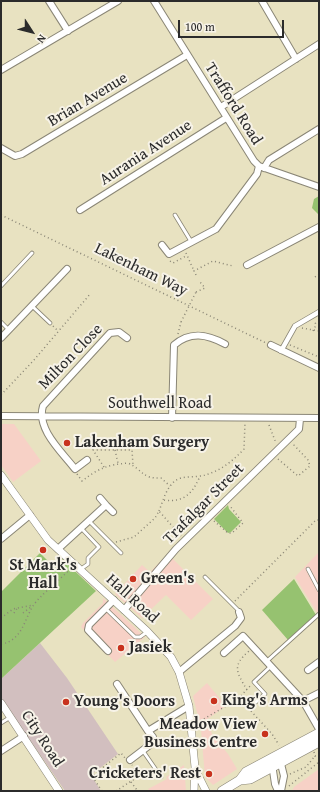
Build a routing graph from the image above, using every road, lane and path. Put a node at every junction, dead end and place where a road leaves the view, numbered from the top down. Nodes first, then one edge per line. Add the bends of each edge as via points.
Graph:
1 (49, 1) edge
2 (118, 1) edge
3 (154, 1) edge
4 (262, 1) edge
5 (68, 31) junction
6 (319, 44) edge
7 (187, 55) junction
8 (296, 59) junction
9 (1, 70) edge
10 (220, 107) junction
11 (226, 118) junction
12 (319, 129) edge
13 (1, 148) edge
14 (262, 167) junction
15 (319, 186) edge
16 (80, 210) dead end
17 (1, 215) edge
18 (175, 215) dead end
19 (319, 227) edge
20 (192, 243) junction
21 (162, 245) dead end
22 (185, 246) junction
23 (32, 253) dead end
24 (186, 256) junction
25 (170, 258) junction
26 (247, 265) dead end
27 (233, 266) dead end
28 (67, 269) dead end
29 (194, 271) junction
30 (319, 274) edge
31 (196, 275) dead end
32 (315, 277) dead end
33 (200, 282) dead end
34 (1, 286) edge
35 (91, 293) dead end
36 (32, 306) junction
37 (319, 312) edge
38 (312, 316) junction
39 (1, 322) edge
40 (50, 323) joint
41 (304, 329) dead end
42 (9, 330) junction
43 (58, 331) junction
44 (313, 331) junction
45 (319, 331) edge
46 (1, 338) edge
47 (127, 338) dead end
48 (225, 344) dead end
49 (174, 345) junction
50 (290, 345) dead end
51 (271, 346) joint
52 (281, 351) junction
53 (319, 357) edge
54 (319, 368) edge
55 (1, 395) edge
56 (1, 416) edge
57 (42, 416) junction
58 (172, 418) junction
59 (246, 418) junction
60 (269, 418) junction
61 (319, 418) edge
62 (300, 419) junction
63 (290, 438) junction
64 (280, 448) junction
65 (115, 450) junction
66 (272, 456) junction
67 (87, 460) dead end
68 (118, 464) junction
69 (133, 465) junction
70 (104, 467) junction
71 (75, 469) junction
72 (1, 475) edge
73 (200, 476) junction
74 (170, 486) junction
75 (100, 498) dead end
76 (227, 499) junction
77 (164, 500) junction
78 (106, 505) junction
79 (159, 511) junction
80 (113, 512) dead end
81 (30, 515) junction
82 (209, 517) junction
83 (319, 520) edge
84 (89, 521) junction
85 (81, 528) junction
86 (1, 539) edge
87 (185, 541) junction
88 (112, 544) junction
89 (58, 549) junction
90 (121, 553) dead end
91 (74, 564) junction
92 (308, 569) dead end
93 (80, 570) junction
94 (206, 577) dead end
95 (319, 590) edge
96 (114, 600) junction
97 (232, 604) junction
98 (33, 605) junction
99 (18, 607) junction
100 (106, 609) junction
101 (124, 610) junction
102 (239, 612) joint
103 (14, 613) dead end
104 (23, 613) dead end
105 (319, 614) edge
106 (1, 618) edge
107 (147, 631) junction
108 (1, 642) edge
109 (253, 647) junction
110 (108, 651) dead end
111 (224, 653) dead end
112 (319, 662) edge
113 (269, 664) junction
114 (308, 670) dead end
115 (179, 672) junction
116 (254, 682) junction
117 (117, 684) dead end
118 (247, 690) junction
119 (319, 693) edge
120 (238, 699) junction
121 (303, 701) junction
122 (1, 703) edge
123 (189, 706) junction
124 (250, 707) dead end
125 (11, 717) junction
126 (1, 723) edge
127 (191, 723) junction
128 (319, 729) edge
129 (148, 731) junction
130 (319, 732) edge
131 (24, 736) junction
132 (319, 742) edge
133 (143, 750) junction
134 (314, 750) dead end
135 (1, 752) edge
136 (319, 755) edge
137 (315, 756) junction
138 (277, 758) junction
139 (128, 760) junction
140 (319, 762) edge
141 (195, 767) junction
142 (306, 767) junction
143 (306, 771) junction
144 (288, 775) dead end
145 (162, 776) dead end
146 (131, 782) junction
147 (288, 787) dead end
148 (137, 790) dead end
149 (58, 791) edge
150 (102, 791) edge
151 (116, 791) edge
152 (194, 791) edge
153 (206, 791) edge
154 (222, 791) edge
155 (280, 791) edge

1 - 5 street
2 - 5 street
3 - 7 street, Trafford Road
4 - 8 street
5 - 9 street
6 - 8 street
7 - 10 street, Trafford Road
7 - 13 street, Brian Avenue via 22,154 15,156
8 - 10 street
10 - 11 street, Trafford Road
11 - 14 street, Trafford Road via 254,161
11 - 16 street, Aurania Avenue
12 - 14 street
14 - 15 street, Trafford Road
14 - 20 street via 216,229
17 - 51 path, Lakenham Way
18 - 20 lane
19 - 26 street
20 - 22 street
21 - 25 street
22 - 24 path
22 - 25 street
23 - 34 lane
24 - 25 path via 173,263
24 - 29 path
27 - 29 path via 213,261
28 - 36 street
29 - 31 path
30 - 32 path
33 - 49 path, bridge via 205,288 196,292 181,322
35 - 43 path
36 - 40 lane
36 - 42 street
37 - 38 street
38 - 44 path via 316,325
38 - 52 street via 294,326
39 - 42 lane
40 - 43 path
41 - 44 path
42 - 46 street
43 - 55 path
44 - 45 path
47 - 57 street, Milton Close via 120,332 110,333 49,398 43,406
48 - 49 street via 200,335 180,339
49 - 58 street
50 - 53 path
51 - 52 street
52 - 54 street
56 - 57 street, Southwell Road
57 - 58 street, Southwell Road
57 - 71 street via 48,433
58 - 59 street, Southwell Road
59 - 60 street, Southwell Road
59 - 73 path via 244,449 216,472
60 - 62 street, Southwell Road
60 - 64 path via 269,426
61 - 62 street, Southwell Road
62 - 63 street, Trafalgar Street via 299,429
63 - 64 street, Trafalgar Street
63 - 66 path via 310,466 298,476
64 - 66 street, Trafalgar Street
65 - 68 path
65 - 69 path via 132,450
65 - 70 path via 92,450
66 - 76 street, Trafalgar Street
67 - 71 street
68 - 69 path
68 - 70 path
69 - 74 path via 145,475 161,478
70 - 71 path via 82,481
72 - 81 street, Hall Road
73 - 74 path via 180,478
73 - 77 path via 188,496 178,501
74 - 77 path
75 - 78 street
76 - 82 street, Trafalgar Street
76 - 82 path via 230,508 243,522 230,534
77 - 79 path
78 - 80 street
78 - 84 street
79 - 87 path
79 - 88 path via 134,537
81 - 86 street
81 - 89 street, Hall Road
82 - 87 street, Trafalgar Street
83 - 97 path via 316,520
84 - 85 street
84 - 88 lane
85 - 89 street
85 - 93 lane via 99,547 88,558 88,564
87 - 101 street, Trafalgar Street
88 - 90 lane
89 - 91 street, Hall Road
91 - 93 street, Hall Road
91 - 98 path
92 - 95 lane
93 - 96 street, Hall Road
94 - 97 lane
96 - 100 street
96 - 101 street, Hall Road
97 - 102 lane
98 - 99 path
98 - 104 path
98 - 108 path via 22,630 10,642
99 - 103 path
99 - 106 path
100 - 107 lane via 135,637 140,637
100 - 110 street via 89,625 88,630 94,640
101 - 107 street, Hall Road
102 - 115 street via 241,618 235,626
105 - 113 lane
107 - 115 street, Hall Road via 171,657
109 - 111 street via 243,636
109 - 113 street
109 - 118 path via 238,660 237,666 238,675
112 - 114 street
113 - 116 lane
113 - 121 street
115 - 123 street, Hall Road
116 - 118 path
116 - 124 lane via 265,694
117 - 129 street
118 - 120 path
119 - 121 street
120 - 127 path via 199,723
120 - 138 path via 259,719
121 - 128 street
122 - 125 street, City Road
123 - 127 street, Hall Road
123 - 129 street
125 - 126 lane
125 - 131 street, City Road
127 - 141 street, Hall Road
129 - 133 street via 153,738 151,744
130 - 138 main road
131 - 135 street
131 - 149 street, City Road
132 - 138 main road
133 - 139 street
133 - 145 lane
134 - 137 path
136 - 137 path
137 - 142 path
138 - 154 main road via 250,779 240,780
138 - 155 street via 275,784
138 - 155 street via 284,776
139 - 146 path via 139,776
139 - 150 path via 121,753 92,776
140 - 143 path
141 - 152 street, Hall Road
141 - 153 street, Hall Road
142 - 143 path
142 - 144 path
143 - 147 path
146 - 148 path
146 - 151 path

